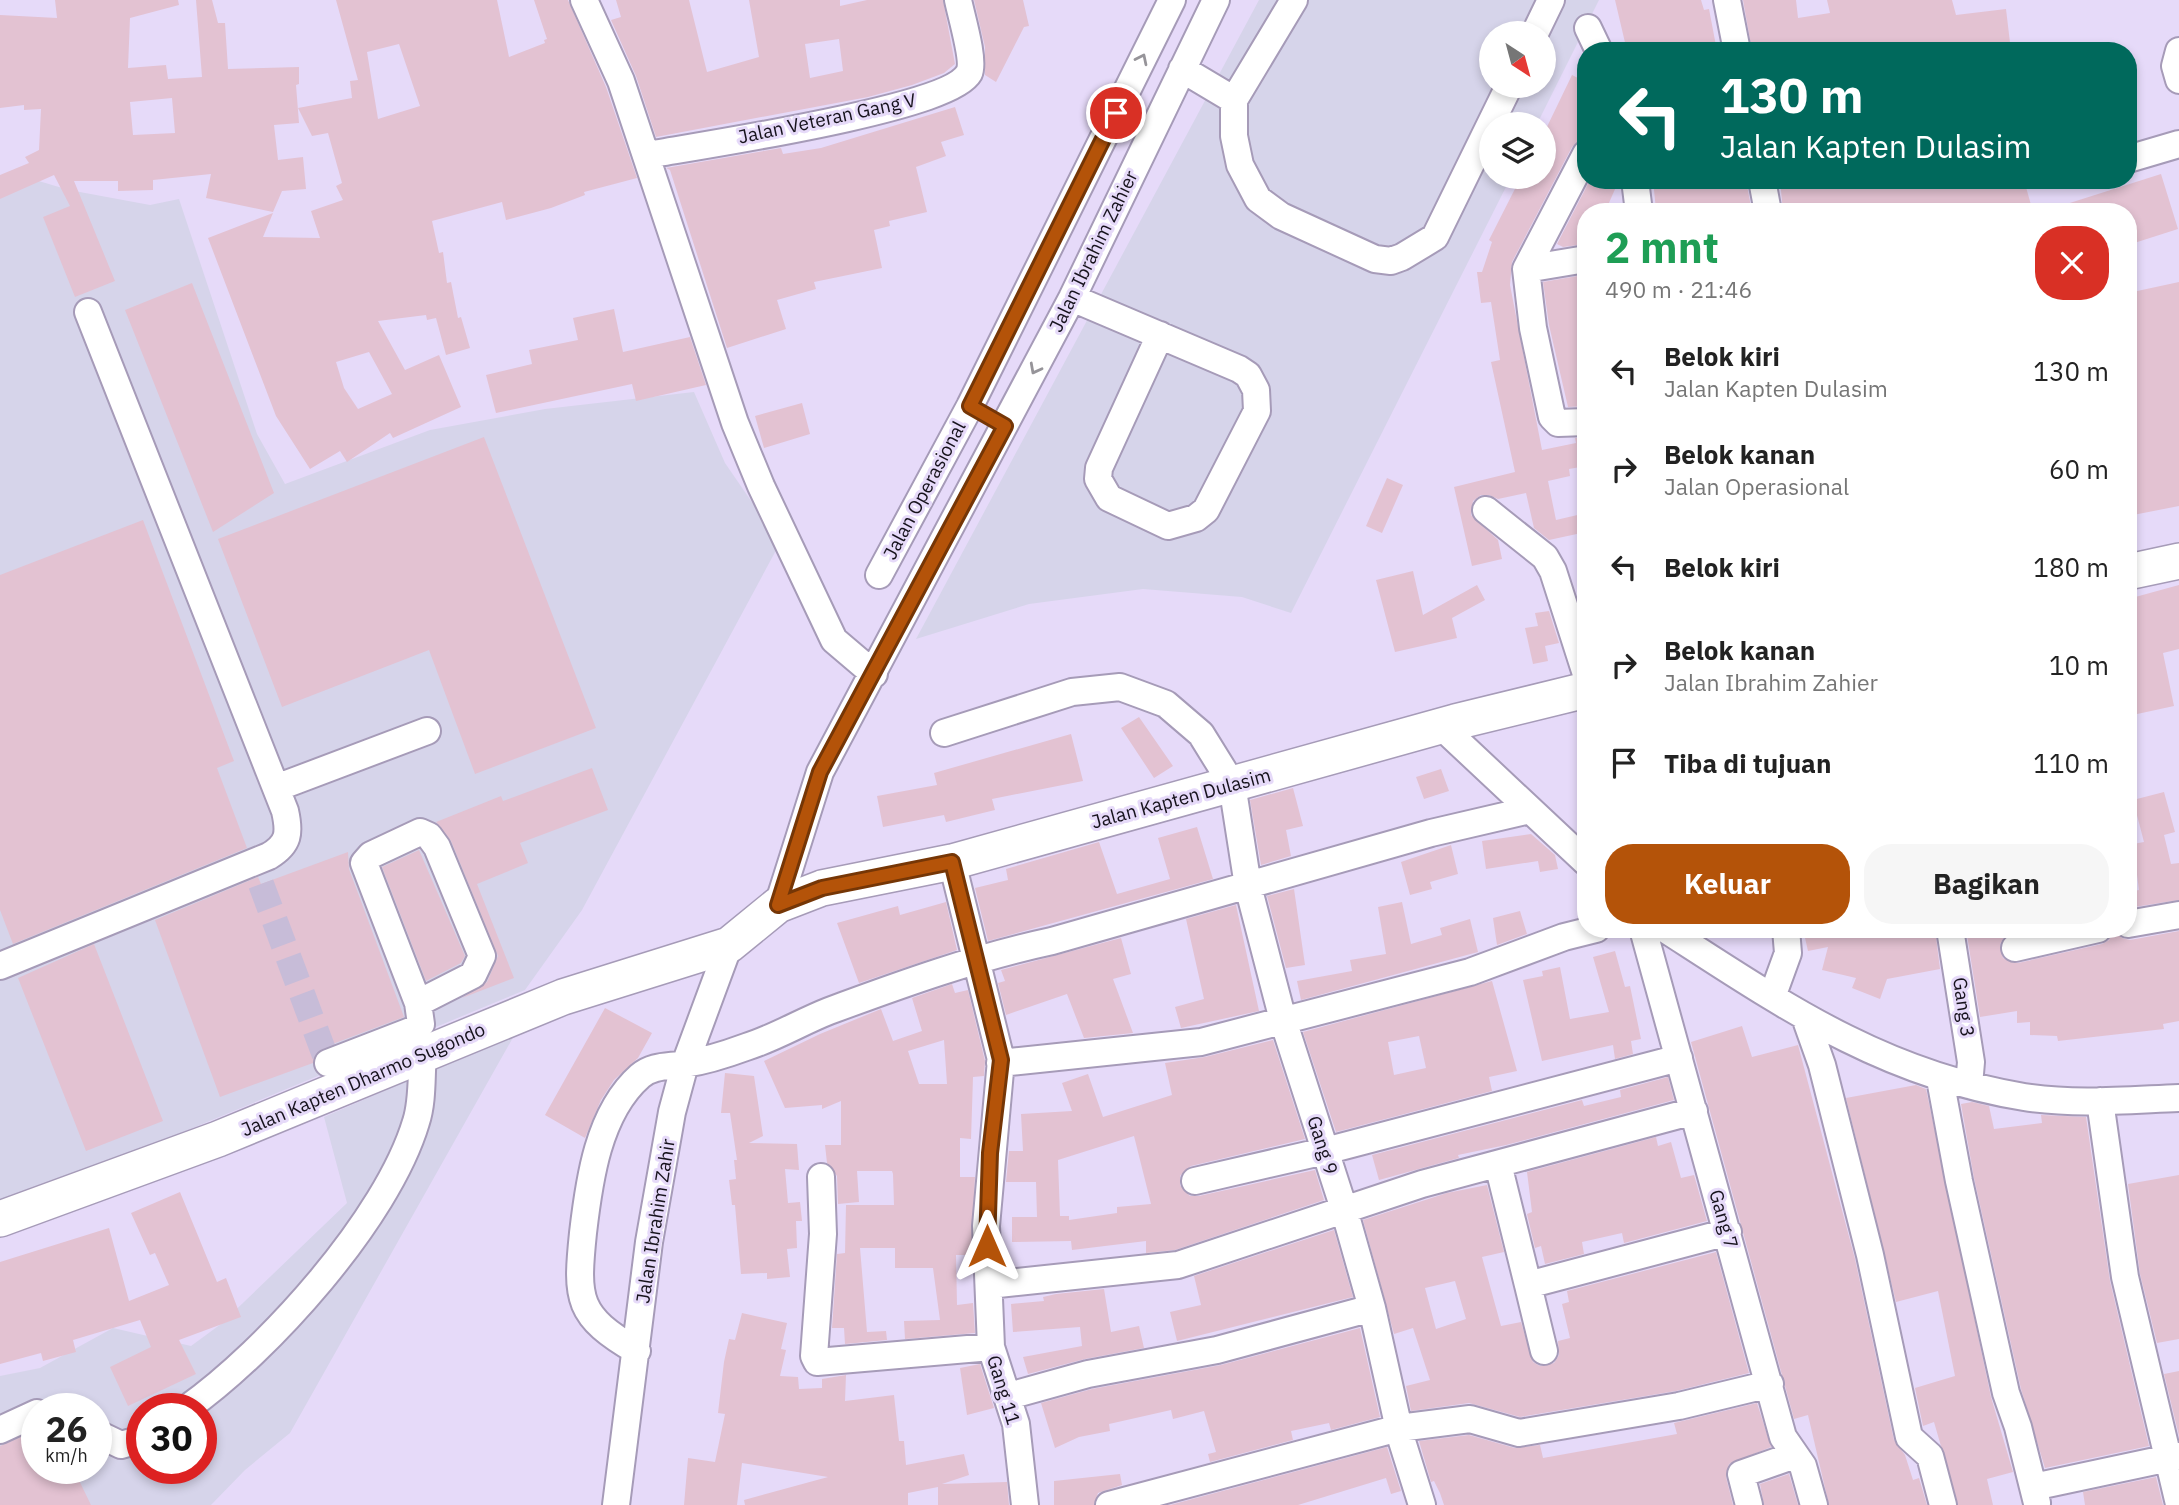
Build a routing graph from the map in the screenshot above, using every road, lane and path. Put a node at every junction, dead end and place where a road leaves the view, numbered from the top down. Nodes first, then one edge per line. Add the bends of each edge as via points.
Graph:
1 (584, 0) edge
2 (958, 0) edge
3 (1172, 0) edge
4 (1216, 0) edge
5 (1294, 0) edge
6 (1551, 0) edge
7 (1727, 0) edge
8 (1541, 21) edge
9 (1735, 42) edge
10 (2179, 51) edge
11 (1182, 69) junction
12 (2179, 80) edge
13 (1503, 98) edge
14 (1234, 100) junction
15 (1116, 113) junction
16 (1150, 131) junction
17 (2179, 144) edge
18 (647, 155) junction
19 (2137, 156) edge
20 (1577, 171) edge
21 (1577, 260) edge
22 (1526, 269) junction
23 (1072, 298) junction
24 (88, 312) dead end
25 (1160, 335) junction
26 (970, 406) junction
27 (1577, 422) edge
28 (1005, 426) junction
29 (1486, 510) dead end
30 (2179, 561) edge
31 (2137, 570) edge
32 (879, 575) dead end
33 (1577, 646) edge
34 (874, 674) junction
35 (1577, 692) edge
36 (1441, 726) junction
37 (427, 731) dead end
38 (944, 733) dead end
39 (1232, 784) junction
40 (276, 788) junction
41 (1530, 810) junction
42 (1577, 854) edge
43 (952, 862) junction
44 (1248, 886) junction
45 (778, 905) junction
46 (2179, 915) edge
47 (2137, 922) edge
48 (1577, 934) edge
49 (1646, 938) edge
50 (1679, 938) edge
51 (1787, 938) edge
52 (1951, 938) edge
53 (2058, 938) edge
54 (729, 945) junction
55 (2015, 948) dead end
56 (977, 961) junction
57 (0, 965) edge
58 (1772, 998) junction
59 (418, 1003) junction
60 (1283, 1020) junction
61 (1806, 1020) junction
62 (423, 1053) junction
63 (1679, 1058) junction
64 (1000, 1063) junction
65 (685, 1064) junction
66 (330, 1070) junction
67 (1940, 1079) junction
68 (1969, 1085) junction
69 (2179, 1098) edge
70 (2100, 1101) junction
71 (1694, 1111) junction
72 (1325, 1151) junction
73 (1498, 1164) junction
74 (821, 1177) dead end
75 (1195, 1181) dead end
76 (1344, 1209) junction
77 (0, 1219) edge
78 (1728, 1232) junction
79 (1528, 1285) junction
80 (989, 1286) junction
81 (1372, 1308) junction
82 (991, 1347) junction
83 (637, 1351) junction
84 (1544, 1351) dead end
85 (1770, 1384) junction
86 (206, 1393) edge
87 (1009, 1396) junction
88 (21, 1420) edge
89 (1399, 1428) junction
90 (0, 1430) edge
91 (1795, 1455) junction
92 (2172, 1457) edge
93 (2035, 1496) edge
94 (2179, 1504) edge
95 (616, 1505) edge
96 (1025, 1505) edge
97 (1109, 1505) edge
98 (1422, 1505) edge
99 (1749, 1505) edge
100 (1814, 1505) edge
101 (1944, 1505) edge

1 - 18 street via 621,81
2 - 18 street, Jalan Veteran Gang V via 971,66 965,78 899,107
15 -> 3 street
4 - 11 street, Jalan Ibrahim Zahier
5 - 14 street
6 - 8 street
7 - 9 street
10 - 12 street via 2175,66
11 - 14 street
11 - 16 street, Jalan Ibrahim Zahier
13 - 14 street via 1436,237 1416,252 1391,261 1281,216 1258,199 1240,165
15 - 16 street
15 - 26 street
16 - 23 street, Jalan Ibrahim Zahier
17 - 19 street
18 - 34 street via 735,423 761,486 834,639
20 - 22 street
21 - 22 street
22 - 27 street via 1552,417 1558,423
23 - 25 street
23 -> 28 street, Jalan Ibrahim Zahier
24 - 40 street
25 - 25 street via 1248,375 1258,401 1206,510 1180,525 1168,526 1109,498 1098,479
26 - 28 street
26 - 32 street, Jalan Operasional
28 - 34 street
29 - 33 street via 1545,557
30 - 31 main road
34 - 45 street via 820,772
35 - 36 main road, Jalan Kapten Dulasim
36 - 39 main road, Jalan Kapten Dulasim
36 - 41 street
37 - 40 street
38 - 39 street via 1072,692 1120,687 1166,704 1184,718 1201,734
39 - 43 main road, Jalan Kapten Dulasim
39 - 44 street, Gang 9
40 - 57 street via 288,839 257,874
41 - 42 street
41 - 44 street via 1431,833
43 - 45 main road, Jalan Kapten Dulasim via 822,888
43 - 56 street, Gang 11
44 - 56 street
44 - 60 street, Gang 9
45 - 54 main road
46 - 47 street
48 - 60 street via 1470,972
49 - 63 street, Gang 7
50 - 58 street
51 - 58 street via 1788,953
52 - 68 street, Gang 3 via 1971,1062
53 - 55 street
54 - 62 main road, Jalan Kapten Dharmo Sugondo via 563,997
54 - 65 street, Jalan Ibrahim Zahir
56 - 64 street, Gang 11
56 - 65 street via 828,1012 747,1047
58 - 61 street
59 - 59 street via 473,975 482,956 440,854 429,836 420,832 371,855 364,863
59 - 66 street via 419,1027
60 - 64 street via 1201,1042
60 - 72 street, Gang 9
61 - 67 street
61 - 101 street via 1822,1065 1870,1255 1909,1437 1930,1456
62 - 66 main road, Jalan Kapten Dharmo Sugondo
62 - 86 street via 417,1121 389,1183 348,1246 276,1328
63 - 71 street, Gang 7
63 - 72 street
64 - 80 street, Gang 11 via 988,1202
65 - 83 street, Jalan Ibrahim Zahir via 649,1242
65 - 83 street via 655,1067 630,1086 607,1123 586,1213 579,1269 582,1298 603,1331
66 - 77 main road, Jalan Kapten Dharmo Sugondo via 218,1139
67 - 68 street
67 - 93 street via 2006,1394
68 - 70 street via 2026,1097
69 - 70 street
70 - 92 street via 2125,1277
71 - 73 street
71 - 78 street, Gang 7
72 - 75 street
72 - 76 street, Gang 9
73 - 76 street
73 - 79 street
74 - 82 street via 817,1362
76 - 80 street via 1178,1265
76 - 81 street, Gang 9
78 - 79 street
78 - 85 street, Gang 7
79 - 84 street
80 - 82 street, Gang 11
81 - 87 street via 1217,1350 1088,1374
81 - 89 street, Gang 9
82 - 87 street, Gang 11
83 - 95 street, Jalan Ibrahim Zahir
85 - 89 street via 1679,1406 1519,1433 1470,1419
85 - 91 street, Gang 7 via 1783,1437
87 - 96 street, Gang 11
88 - 90 street
89 - 97 street
89 - 98 street, Gang 9
91 - 99 street via 1741,1474
91 - 100 street, Gang 7
92 - 93 street
92 - 94 street

